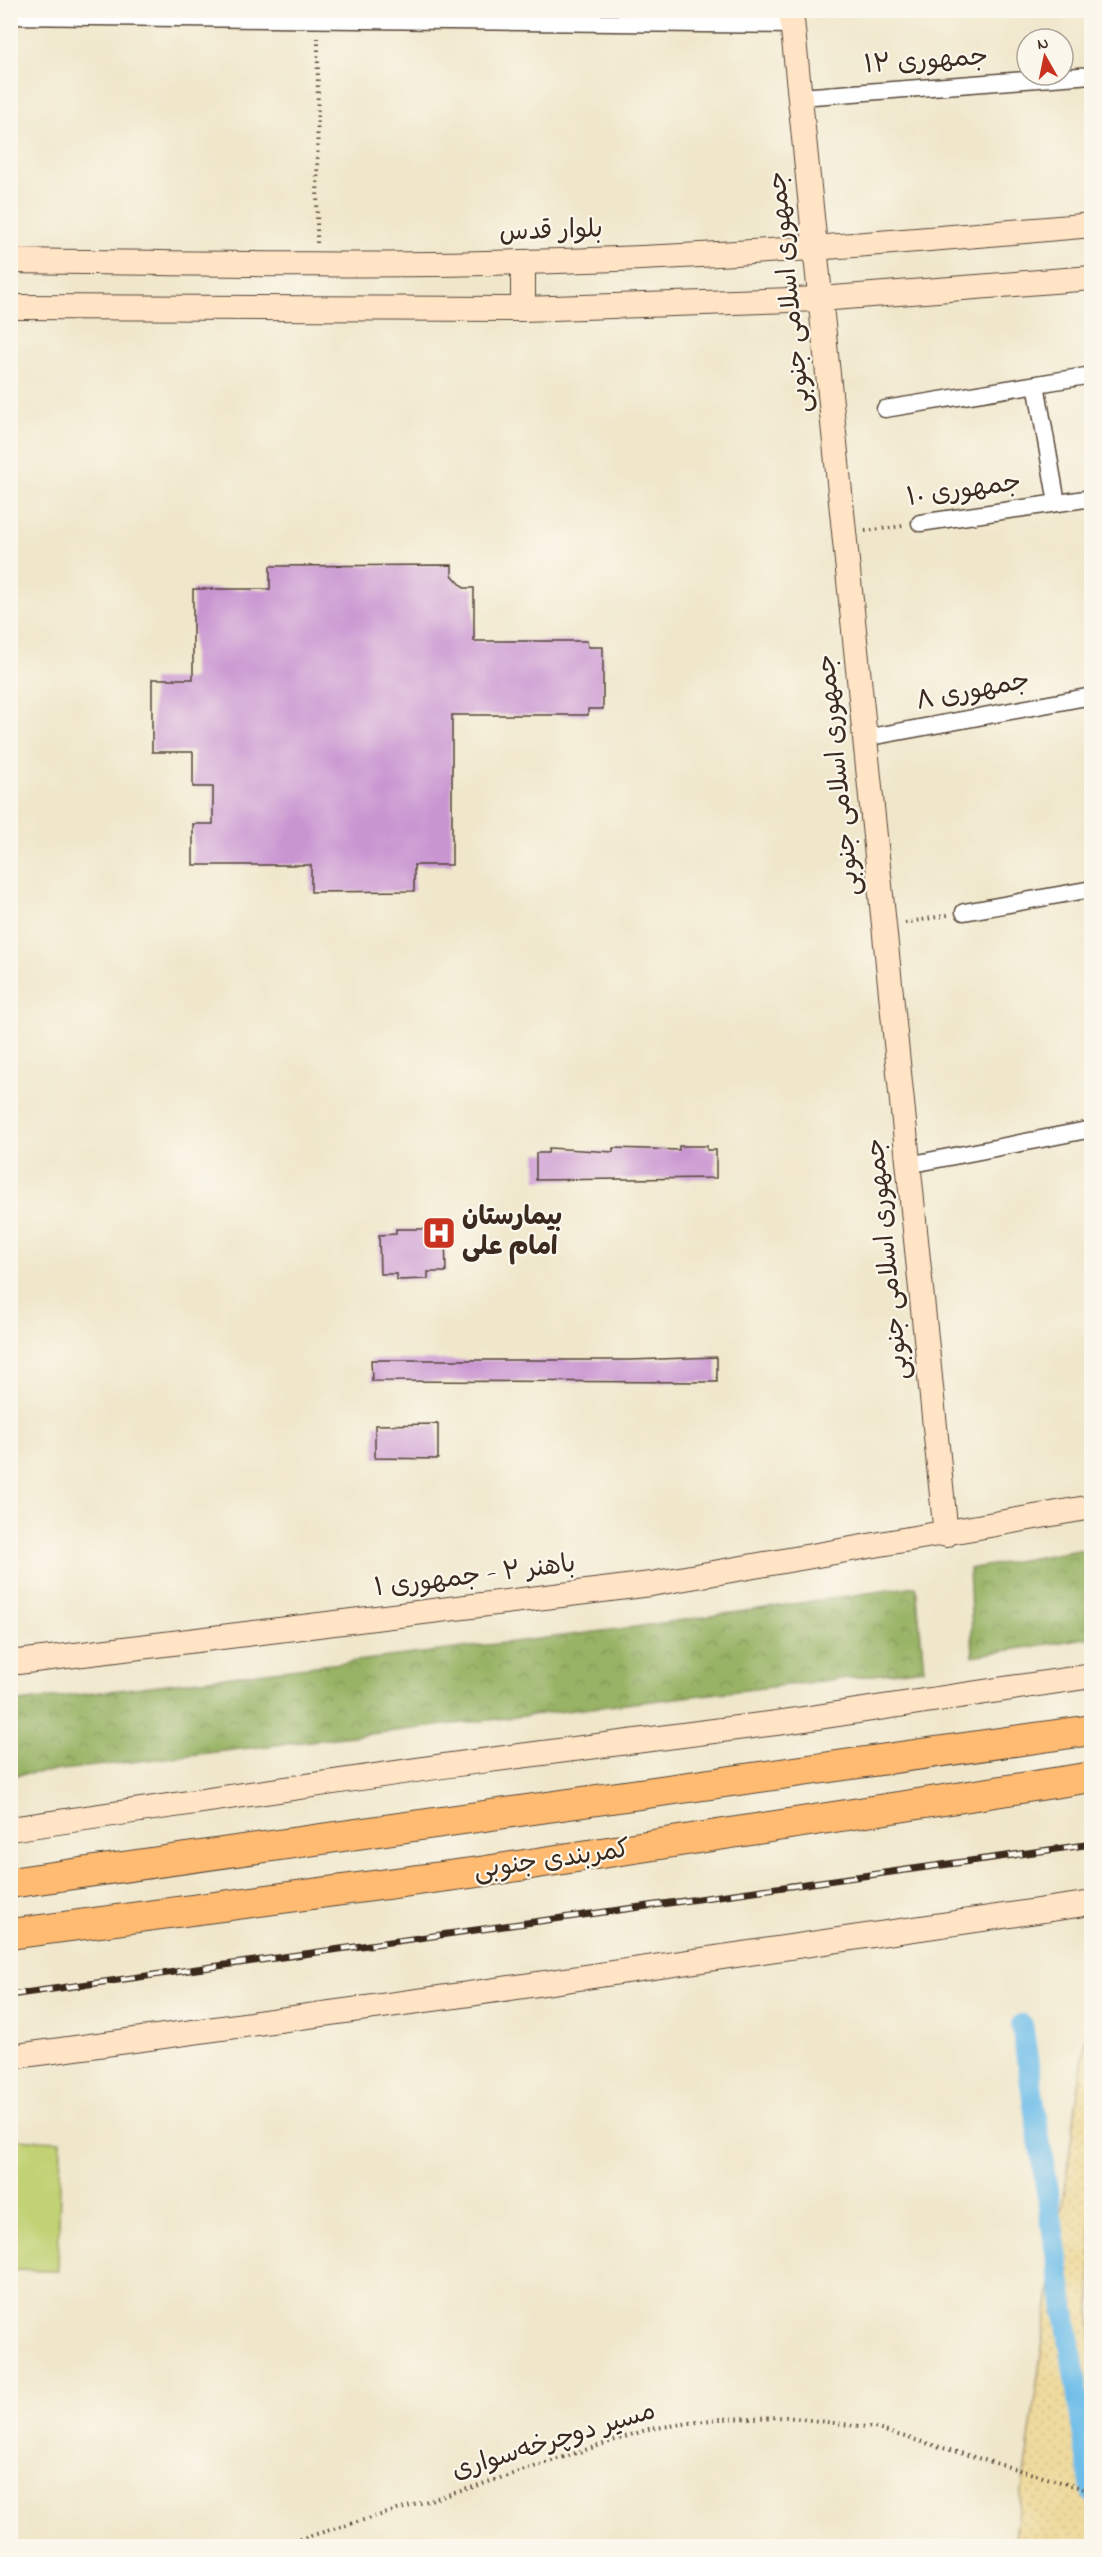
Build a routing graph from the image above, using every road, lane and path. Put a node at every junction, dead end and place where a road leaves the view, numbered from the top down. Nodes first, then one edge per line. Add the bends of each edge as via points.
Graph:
1 (318, 15) edge
2 (10, 16) edge
3 (792, 18) edge
4 (1092, 75) edge
5 (800, 97) junction
6 (1092, 225) edge
7 (815, 249) junction
8 (10, 261) edge
9 (523, 262) junction
10 (316, 265) junction
11 (1092, 278) edge
12 (820, 299) junction
13 (10, 307) edge
14 (523, 309) junction
15 (1092, 375) edge
16 (1036, 384) junction
17 (885, 409) dead end
18 (1092, 498) edge
19 (1057, 503) junction
20 (920, 523) joint
21 (844, 534) junction
22 (1092, 696) edge
23 (865, 738) junction
24 (1092, 890) edge
25 (964, 912) joint
26 (884, 927) junction
27 (1092, 1129) edge
28 (908, 1165) junction
29 (1092, 1507) edge
30 (946, 1534) junction
31 (10, 1663) edge
32 (1092, 1676) edge
33 (1092, 1730) edge
34 (1092, 1777) edge
35 (10, 1829) edge
36 (10, 1883) edge
37 (1092, 1903) edge
38 (10, 1934) edge
39 (10, 2057) edge
40 (1092, 2491) edge
41 (276, 2547) edge

1 - 2 street
1 - 3 street
1 - 10 path
3 - 5 main road, جمهوری اسلامی جنوبی
4 - 5 street, جمهوری ۱۲
5 - 7 main road, جمهوری اسلامی جنوبی
6 - 7 main road, بلوار قدس
7 - 9 main road, بلوار قدس
7 - 12 main road, جمهوری اسلامی جنوبی
8 - 10 main road, بلوار قدس
9 - 10 main road, بلوار قدس
9 - 14 main road
11 - 12 main road
12 - 14 main road
12 - 21 main road, جمهوری اسلامی جنوبی
13 - 14 main road
15 - 16 street
16 - 17 street
16 - 19 street
18 - 19 street, جمهوری ۱۰
19 - 20 street, جمهوری ۱۰
20 - 21 path, جمهوری ۱۰
21 - 23 main road, جمهوری اسلامی جنوبی
22 - 23 street, جمهوری ۸
23 - 26 main road, جمهوری اسلامی جنوبی
24 - 25 street
25 - 26 path
26 - 28 main road, جمهوری اسلامی جنوبی
27 - 28 street
28 - 30 main road, جمهوری اسلامی جنوبی
29 - 30 main road, باهنر ۲ - جمهوری ۱
30 - 31 main road, باهنر ۲ - جمهوری ۱ via 651,1584
32 - 35 main road
33 - 36 highway, کمربندی جنوبی
34 - 38 highway, کمربندی جنوبی via 486,1871
37 - 39 main road
40 - 41 path, مسیر دوچرخه‌سواری via 874,2428 786,2417 717,2419 649,2430

